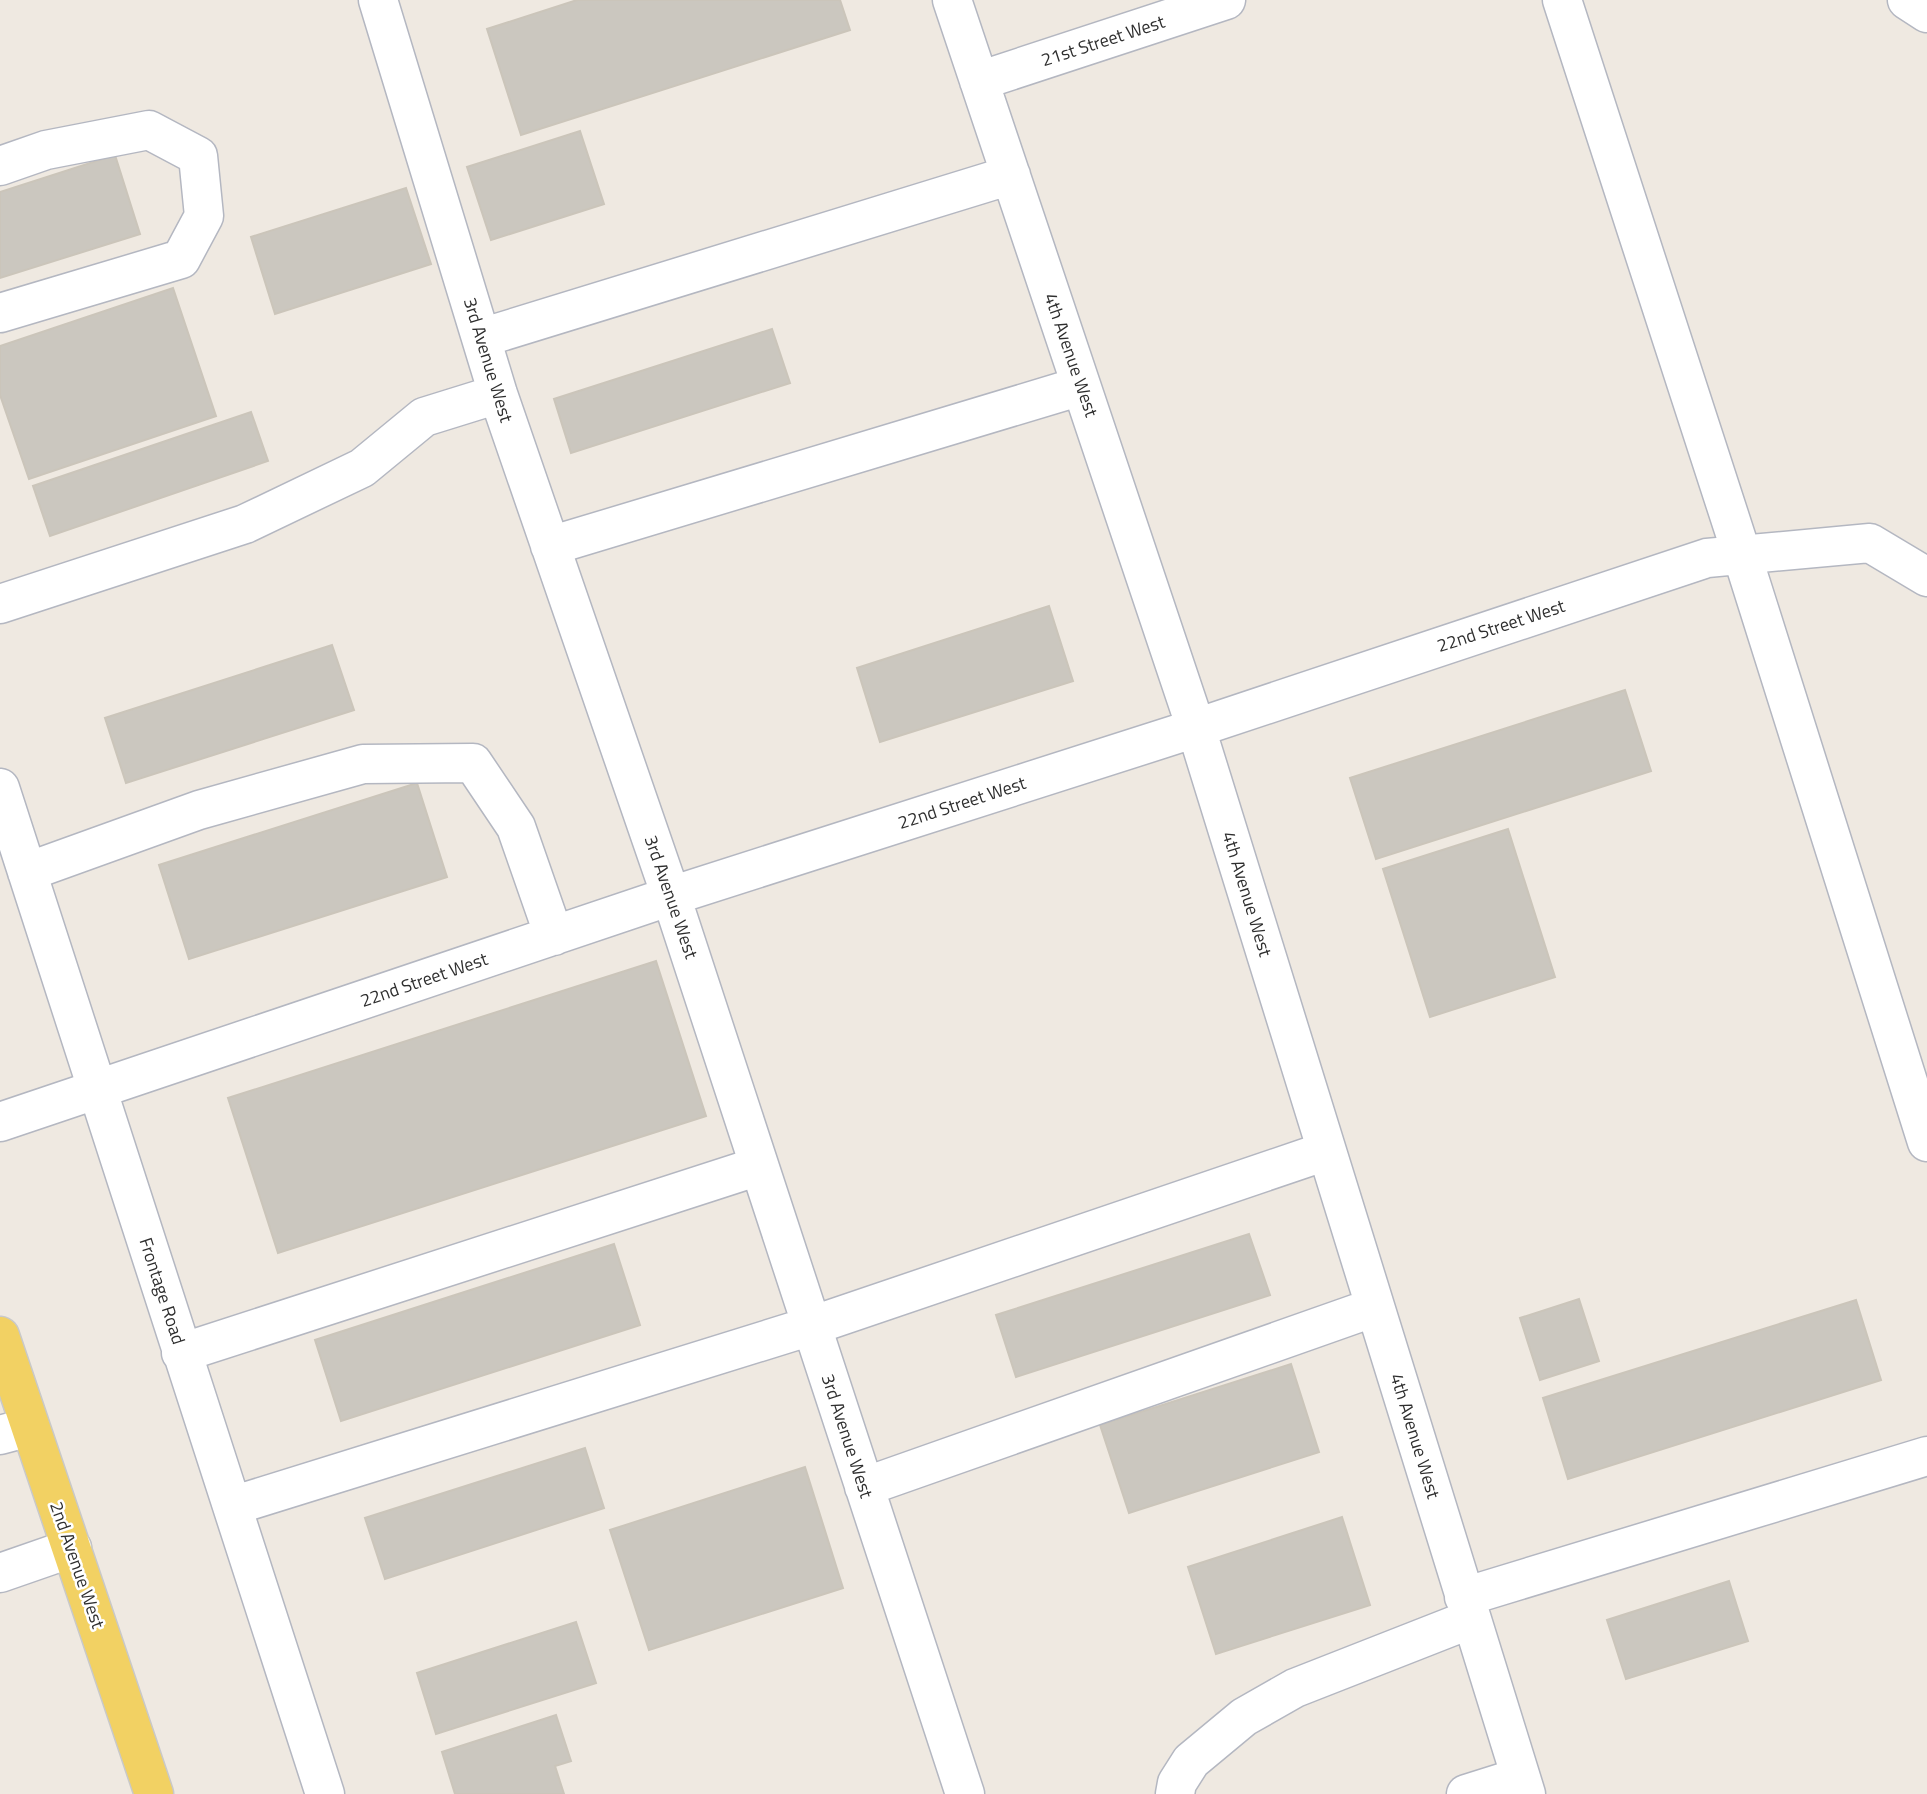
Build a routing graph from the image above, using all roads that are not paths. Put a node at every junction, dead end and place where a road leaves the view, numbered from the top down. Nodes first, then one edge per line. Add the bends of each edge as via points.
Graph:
1 (378, 0) edge
2 (952, 0) edge
3 (1226, 0) edge
4 (1562, 0) edge
5 (1907, 0) edge
6 (1927, 13) edge
7 (979, 81) junction
8 (0, 166) edge
9 (1011, 175) junction
10 (0, 313) edge
11 (481, 338) junction
12 (1081, 386) junction
13 (498, 394) junction
14 (550, 545) junction
15 (1742, 555) junction
16 (1927, 577) edge
17 (0, 604) edge
18 (1196, 728) junction
19 (0, 788) edge
20 (27, 872) junction
21 (671, 896) junction
22 (554, 936) junction
23 (97, 1090) junction
24 (0, 1122) edge
25 (1927, 1142) edge
26 (1326, 1151) junction
27 (759, 1166) junction
28 (1375, 1307) junction
29 (811, 1326) junction
30 (0, 1336) edge
31 (181, 1353) junction
32 (15, 1431) edge
33 (1927, 1456) edge
34 (864, 1487) junction
35 (232, 1506) junction
36 (72, 1548) junction
37 (0, 1573) edge
38 (1468, 1608) junction
39 (1523, 1785) edge
40 (154, 1794) edge
41 (325, 1794) edge
42 (965, 1794) edge
43 (1175, 1794) edge
44 (1466, 1794) edge

1 - 11 street, 3rd Avenue West
2 - 7 street, 4th Avenue West
3 - 7 street, 21st Street West
4 - 15 street
5 - 6 street
7 - 9 street, 4th Avenue West
8 - 10 street via 46,150 149,130 198,156 204,216 181,259
9 - 11 street
9 - 12 street, 4th Avenue West
11 - 13 street, 3rd Avenue West
12 - 14 street
12 - 18 street, 4th Avenue West
13 - 14 street, 3rd Avenue West
13 - 17 street via 424,417 362,468 245,524
14 - 21 street, 3rd Avenue West
15 - 16 street, 22nd Street West via 1870,543
15 - 18 street, 22nd Street West via 1707,558
15 - 25 street
18 - 21 street, 22nd Street West
18 - 26 street, 4th Avenue West
19 - 20 street, Frontage Road
20 - 22 street via 199,810 363,764 473,764 516,827
20 - 23 street, Frontage Road
21 - 22 street, 22nd Street West
21 - 27 street, 3rd Avenue West
22 - 23 street, 22nd Street West
23 - 24 street, 22nd Street West
23 - 31 street, Frontage Road
26 - 28 street, 4th Avenue West
26 - 29 street
27 - 29 street, 3rd Avenue West
27 - 31 street
28 - 34 street
28 - 38 street, 4th Avenue West
29 - 34 street, 3rd Avenue West
29 - 35 street
30 - 32 main road, 2nd Avenue West
31 - 35 street, Frontage Road
32 - 36 main road, 2nd Avenue West
33 - 38 street
34 - 42 street, 3rd Avenue West
35 - 41 street, Frontage Road
36 - 37 street
36 - 40 main road, 2nd Avenue West
38 - 39 street, 4th Avenue West
38 - 43 street via 1295,1688 1244,1717 1191,1761
39 - 44 street

